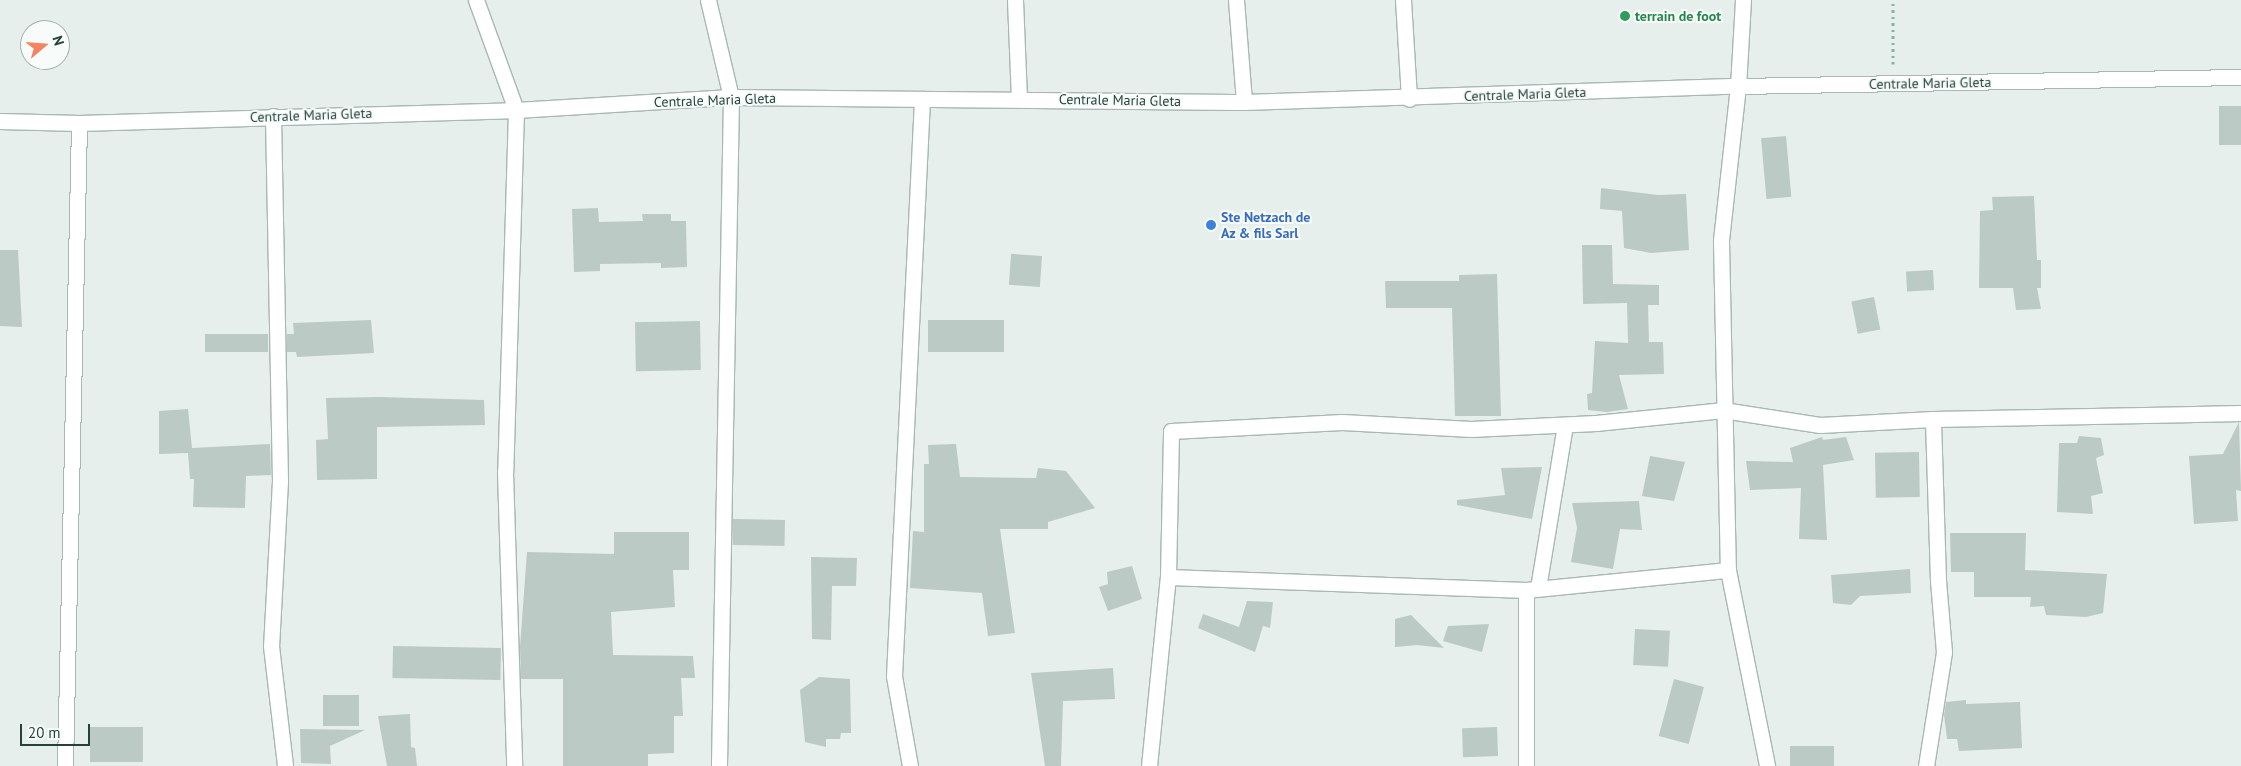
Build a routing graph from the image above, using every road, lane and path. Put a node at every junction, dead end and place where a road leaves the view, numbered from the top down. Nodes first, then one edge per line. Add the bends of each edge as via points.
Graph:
1 (476, 0) edge
2 (708, 0) edge
3 (1015, 0) edge
4 (1236, 0) edge
5 (1403, 0) edge
6 (1743, 0) edge
7 (1893, 0) edge
8 (2241, 77) edge
9 (1893, 84) junction
10 (1738, 86) junction
11 (731, 97) junction
12 (1409, 98) junction
13 (922, 99) junction
14 (1019, 99) junction
15 (1244, 102) junction
16 (516, 110) junction
17 (273, 116) junction
18 (0, 121) edge
19 (79, 123) junction
20 (1723, 410) junction
21 (2241, 413) edge
22 (1933, 419) junction
23 (1565, 425) junction
24 (1728, 570) junction
25 (1168, 577) junction
26 (1532, 589) junction
27 (65, 766) edge
28 (285, 766) edge
29 (514, 766) edge
30 (720, 766) edge
31 (910, 766) edge
32 (1149, 766) edge
33 (1526, 766) edge
34 (1767, 766) edge
35 (1926, 766) edge

1 - 16 street
2 - 11 street
3 - 14 street
4 - 15 street
5 - 12 street
6 - 10 street
7 - 9 path
8 - 9 street, Centrale Maria Gleta
9 - 10 street, Centrale Maria Gleta
10 - 12 street, Centrale Maria Gleta
10 - 20 street via 1721,241
11 - 13 street, Centrale Maria Gleta
11 - 16 street, Centrale Maria Gleta
11 - 30 street
12 - 15 street, Centrale Maria Gleta
13 - 14 street, Centrale Maria Gleta
13 - 31 street via 894,676
14 - 15 street, Centrale Maria Gleta
16 - 17 street, Centrale Maria Gleta
16 - 29 street via 505,472
17 - 19 street, Centrale Maria Gleta
17 - 28 street via 280,481 271,646
18 - 19 street, Centrale Maria Gleta
19 - 27 street
20 - 22 street via 1820,425
20 - 23 street
20 - 24 street
21 - 22 street
22 - 35 street via 1938,580 1944,652
23 - 25 street via 1471,430 1342,422 1171,431
23 - 26 street
24 - 26 street
24 - 34 street
25 - 26 street
25 - 32 street
26 - 33 street

